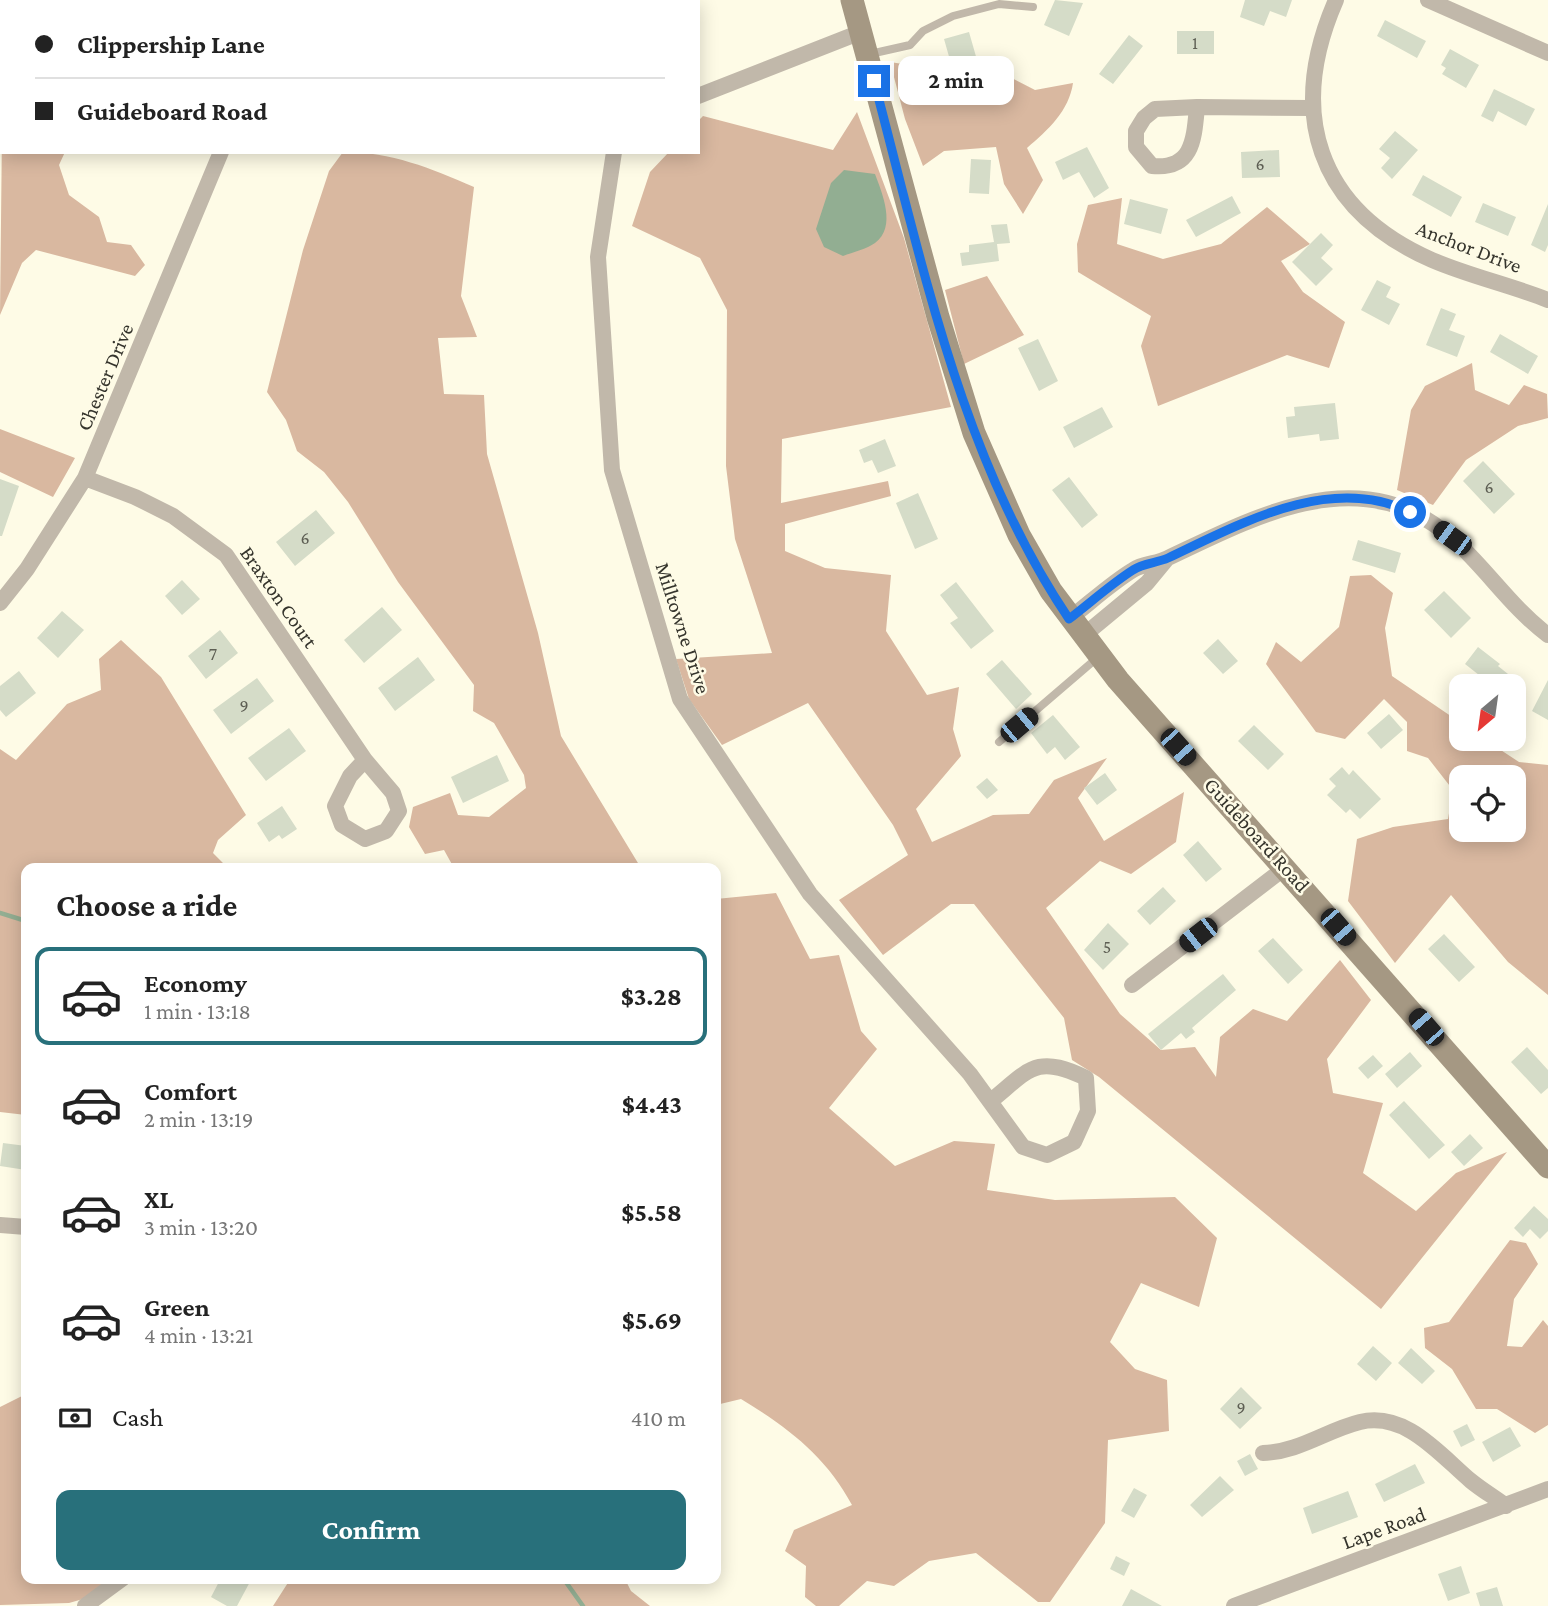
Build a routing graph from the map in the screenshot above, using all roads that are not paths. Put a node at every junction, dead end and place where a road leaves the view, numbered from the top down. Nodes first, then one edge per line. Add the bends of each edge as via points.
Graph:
1 (852, 0) edge
2 (1336, 0) edge
3 (1429, 0) edge
4 (1033, 7) dead end
5 (860, 32) junction
6 (1548, 52) edge
7 (867, 55) junction
8 (700, 95) edge
9 (1197, 107) junction
10 (1311, 108) junction
11 (220, 154) edge
12 (614, 154) edge
13 (1548, 300) edge
14 (85, 478) junction
15 (0, 603) edge
16 (1076, 628) junction
17 (1548, 635) edge
18 (1099, 656) junction
19 (999, 742) dead end
20 (365, 760) junction
21 (1286, 867) junction
22 (1132, 985) dead end
23 (992, 1100) junction
24 (1548, 1167) edge
25 (0, 1226) edge
26 (21, 1227) edge
27 (1263, 1453) dead end
28 (1548, 1489) edge
29 (1506, 1506) junction
30 (115, 1584) edge
31 (85, 1606) edge
32 (1234, 1606) edge

1 - 5 street, Guideboard Road
2 - 10 street, Anchor Drive via 1314,75
3 - 6 street
4 - 7 lane via 999,4 953,16 923,32 910,45
5 - 7 street, Guideboard Road
5 - 8 street
7 - 16 street, Guideboard Road via 974,433 1019,535
9 - 9 street via 1156,109 1144,118 1136,131 1136,147 1152,166 1167,167 1181,161 1193,143
9 - 10 street
10 - 13 street, Anchor Drive via 1326,168 1347,198 1379,228 1433,260
11 - 14 street, Chester Drive
12 - 23 street, Milltowne Drive via 598,257 612,470 680,699 810,894
14 - 15 street, Chester Drive
14 - 20 street, Braxton Court via 173,516 226,555
16 - 17 street via 1147,583 1166,559 1232,526 1318,502 1374,499 1424,519 1452,538
16 - 18 street, Guideboard Road
18 - 19 lane
18 - 21 street, Guideboard Road
20 - 20 street, Braxton Court via 350,776 335,806 342,825 365,839 386,831 399,811 393,793
21 - 22 street
21 - 24 street, Guideboard Road
23 - 23 street, Milltowne Drive via 1023,1147 1047,1155 1074,1142 1088,1111 1086,1078 1059,1065 1031,1068
25 - 26 street
27 - 29 street via 1282,1452 1361,1421 1382,1420 1437,1448
28 - 29 street, Lape Road
29 - 32 street, Lape Road
30 - 31 street

